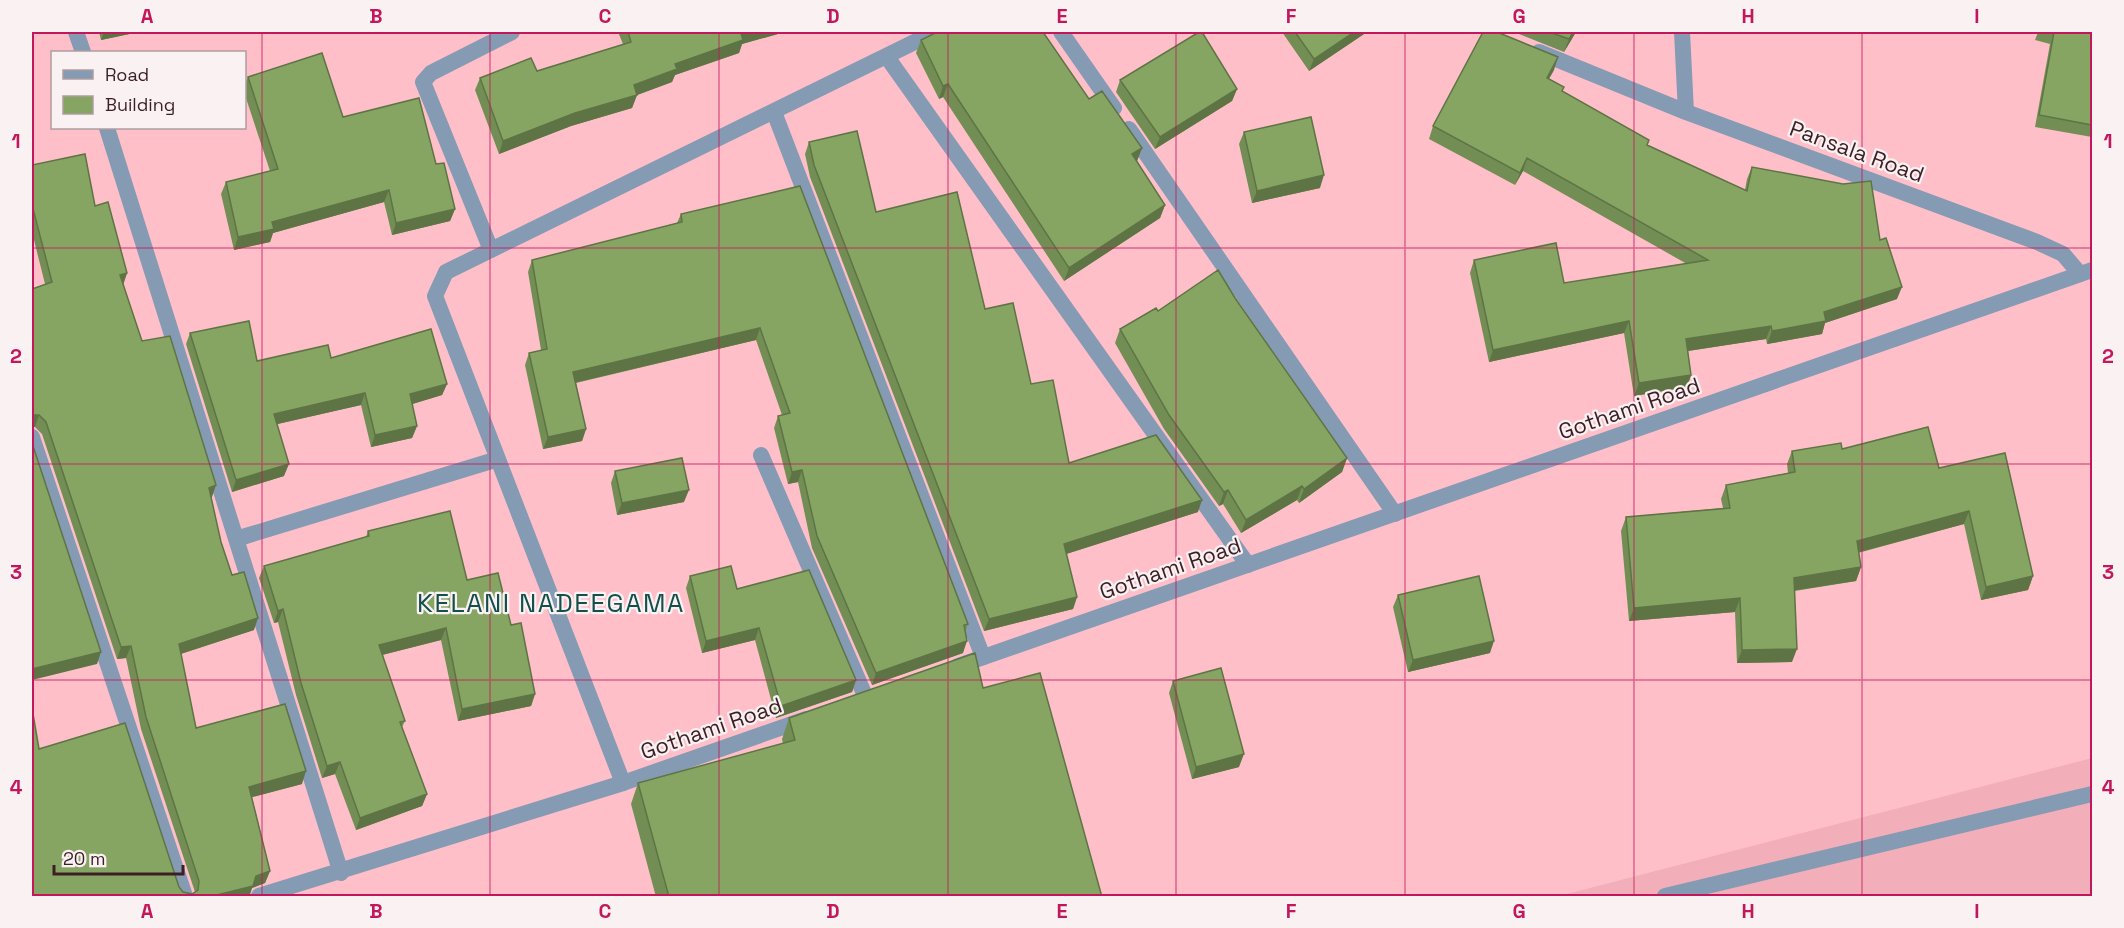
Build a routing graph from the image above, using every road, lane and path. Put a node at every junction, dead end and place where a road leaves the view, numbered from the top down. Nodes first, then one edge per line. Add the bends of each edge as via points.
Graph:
1 (76, 32) edge
2 (512, 32) edge
3 (935, 32) edge
4 (1061, 32) edge
5 (1682, 32) edge
6 (1521, 45) edge
7 (83, 51) edge
8 (887, 57) junction
9 (774, 112) junction
10 (1686, 112) junction
11 (106, 129) edge
12 (491, 250) junction
13 (2086, 272) edge
14 (32, 438) edge
15 (761, 455) dead end
16 (498, 459) junction
17 (1395, 514) junction
18 (236, 539) junction
19 (1248, 565) junction
20 (983, 657) junction
21 (940, 672) edge
22 (887, 691) edge
23 (822, 714) edge
24 (623, 783) junction
25 (2092, 794) edge
26 (341, 873) junction
27 (185, 897) edge
28 (259, 897) edge
29 (1665, 897) edge

1 - 7 street
2 - 12 street via 431,73 423,82
3 - 8 street
4 - 17 street
5 - 10 street
6 - 10 street, Pansala Road
8 - 9 street
8 - 19 street
9 - 12 street
9 - 20 street
10 - 13 street, Pansala Road via 2037,242
11 - 18 street
12 - 16 street via 446,272 435,296
13 - 17 street, Gothami Road
14 - 27 street
15 - 22 street via 860,700
16 - 18 street
16 - 24 street
17 - 19 street, Gothami Road
18 - 26 street
19 - 20 street, Gothami Road
20 - 21 street, Gothami Road
23 - 24 street, Gothami Road
24 - 26 street, Gothami Road
25 - 29 street
26 - 28 street, Gothami Road

